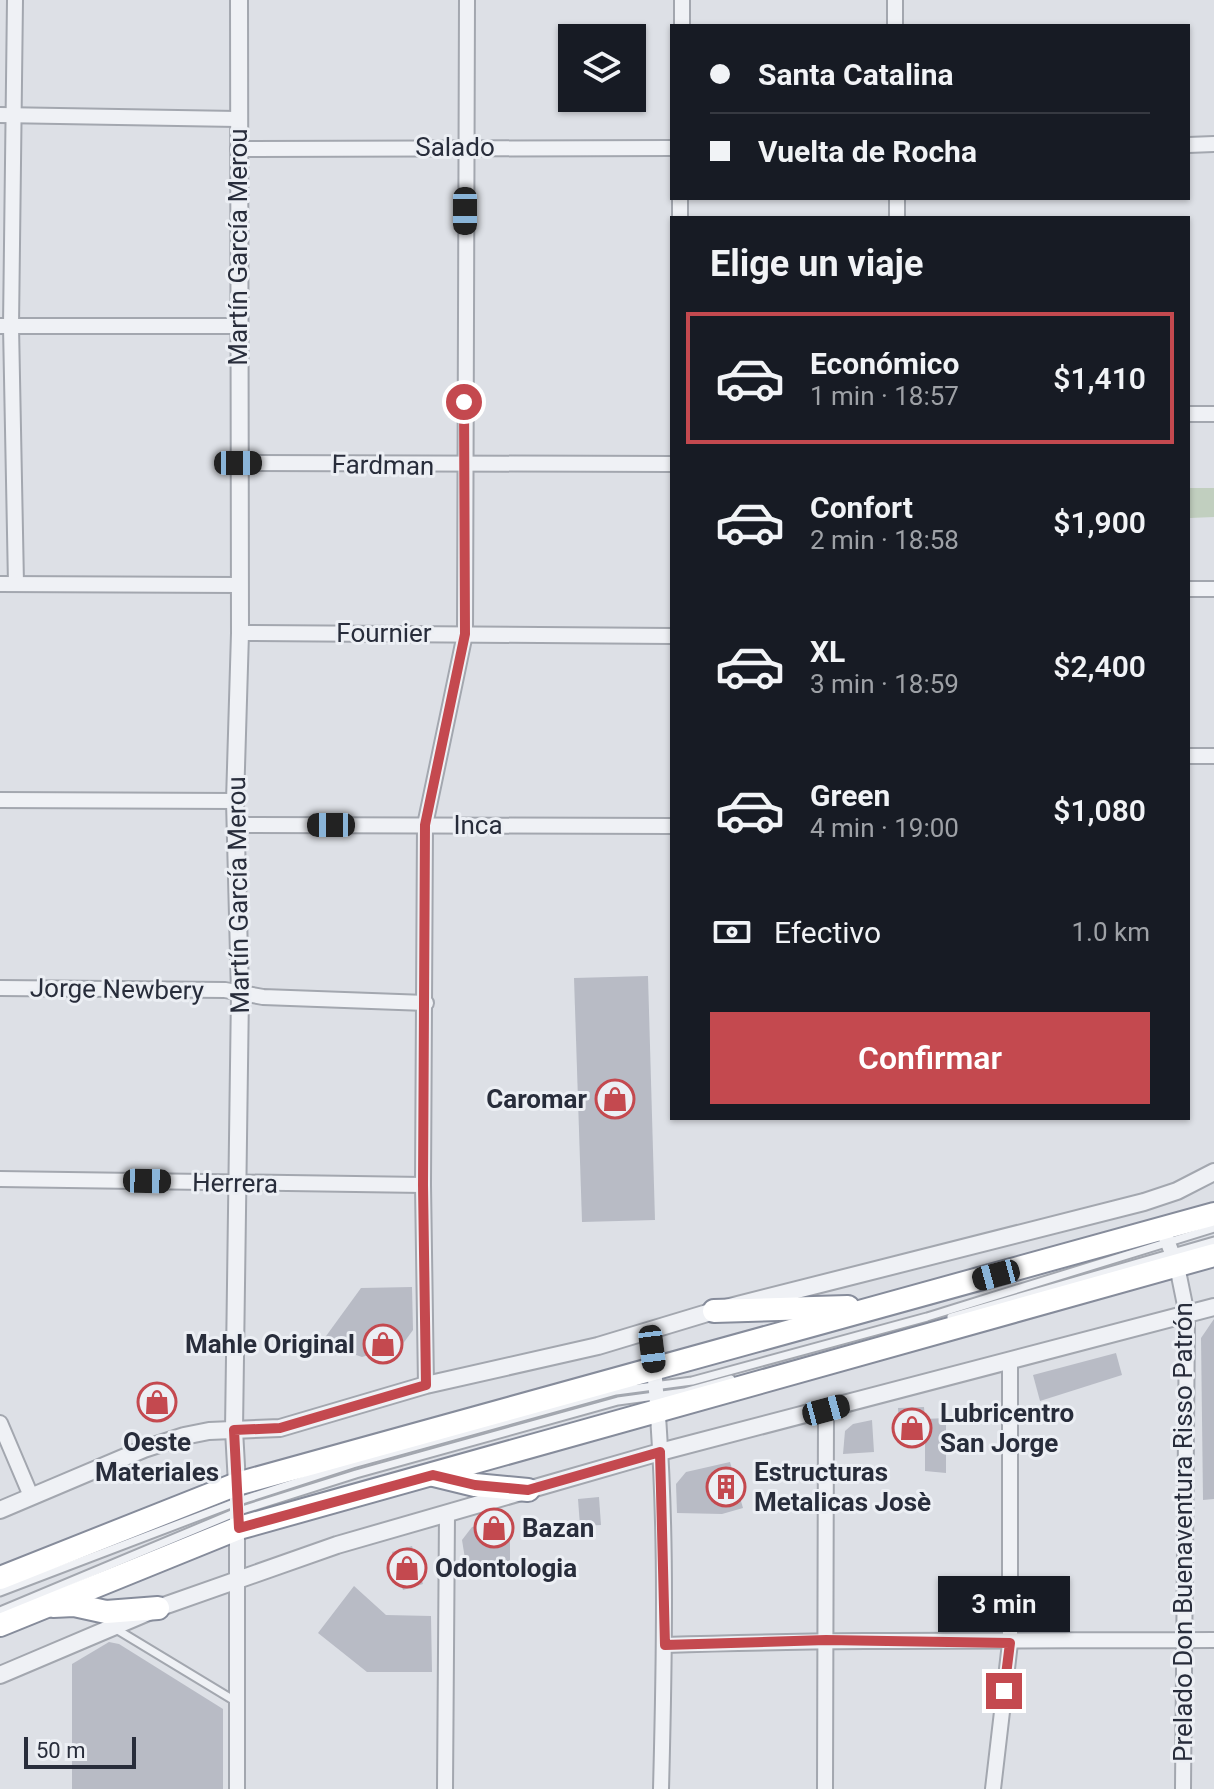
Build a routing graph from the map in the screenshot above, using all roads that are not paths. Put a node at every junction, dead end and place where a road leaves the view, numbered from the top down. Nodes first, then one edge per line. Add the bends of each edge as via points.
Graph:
1 (15, 0) edge
2 (239, 0) edge
3 (467, 0) edge
4 (682, 0) edge
5 (895, 0) edge
6 (682, 24) edge
7 (895, 24) edge
8 (8, 115) edge
9 (237, 119) junction
10 (1214, 144) edge
11 (1190, 145) edge
12 (465, 147) junction
13 (670, 148) edge
14 (238, 149) junction
15 (6, 326) edge
16 (237, 326) junction
17 (1190, 414) edge
18 (1214, 414) edge
19 (238, 463) junction
20 (670, 464) edge
21 (463, 466) junction
22 (0, 584) edge
23 (16, 584) junction
24 (239, 585) junction
25 (1190, 589) edge
26 (1214, 589) edge
27 (240, 633) junction
28 (465, 634) junction
29 (670, 636) edge
30 (1190, 756) edge
31 (1214, 756) edge
32 (0, 800) edge
33 (235, 801) junction
34 (237, 825) junction
35 (425, 825) junction
36 (670, 826) edge
37 (0, 988) edge
38 (240, 993) junction
39 (426, 1003) junction
40 (1214, 1172) edge
41 (0, 1179) edge
42 (236, 1183) junction
43 (423, 1185) junction
44 (1214, 1214) edge
45 (1214, 1228) edge
46 (1214, 1241) edge
47 (1170, 1248) junction
48 (1214, 1255) edge
49 (885, 1305) junction
50 (984, 1307) junction
51 (1214, 1307) edge
52 (714, 1311) junction
53 (1187, 1315) junction
54 (650, 1331) junction
55 (1010, 1362) junction
56 (426, 1385) junction
57 (657, 1390) junction
58 (826, 1410) junction
59 (0, 1423) edge
60 (234, 1430) junction
61 (660, 1452) junction
62 (433, 1475) junction
63 (528, 1490) junction
64 (31, 1496) junction
65 (238, 1506) junction
66 (0, 1510) edge
67 (447, 1514) junction
68 (125, 1558) junction
69 (0, 1578) edge
70 (237, 1579) junction
71 (0, 1592) edge
72 (40, 1607) junction
73 (158, 1608) junction
74 (0, 1611) edge
75 (0, 1625) edge
76 (113, 1627) junction
77 (826, 1640) junction
78 (1186, 1640) junction
79 (1214, 1640) edge
80 (1010, 1643) junction
81 (665, 1645) junction
82 (0, 1675) edge
83 (237, 1702) junction
84 (237, 1789) edge
85 (445, 1789) edge
86 (661, 1789) edge
87 (825, 1789) edge
88 (993, 1789) edge
89 (1183, 1789) edge

1 - 8 street
2 - 9 street, Martín García Merou
3 - 12 street
4 - 6 street
5 - 7 street
8 - 9 street
8 - 15 street
9 - 14 street, Martín García Merou
10 - 11 street
12 - 13 street, Salado
12 - 14 street, Salado
12 - 21 street
14 - 16 street, Martín García Merou
15 - 16 street
15 - 23 street
16 - 19 street, Martín García Merou
17 - 18 street
19 - 21 street, Fardman
19 - 24 street, Martín García Merou
20 - 21 street, Fardman
21 - 28 street
22 - 23 street
23 - 24 street
24 - 27 street, Martín García Merou
25 - 26 street
27 - 28 street, Fournier
27 - 33 street, Martín García Merou
28 - 29 street, Fournier
28 - 35 street
30 - 31 street
32 - 33 street
33 - 34 street, Martín García Merou
34 - 35 street, Inca
34 - 38 street, Martín García Merou
35 - 36 street, Inca
35 - 39 street
37 - 38 street, Jorge Newbery
38 - 39 street, Jorge Newbery
38 - 42 street, Martín García Merou
39 - 43 street
40 - 52 street via 1144,1202
41 - 42 street, Herrera
42 - 43 street, Herrera
42 - 60 street, Martín García Merou
43 - 56 street
44 - 47 highway
45 - 47 lane
46 - 47 lane
47 - 48 highway
47 - 49 highway
47 - 50 lane
47 - 50 lane
47 - 53 street, Prelado Don Buenaventura Risso Patrón
47 - 57 highway
49 - 52 highway
49 - 57 highway
50 - 57 lane via 699,1388
51 - 53 street
52 - 54 street
53 - 55 street
53 - 78 street, Prelado Don Buenaventura Risso Patrón
54 - 56 street
54 - 57 street
55 - 58 street
55 - 80 street
56 - 60 street via 280,1428
57 - 61 street
57 - 62 highway
57 - 65 highway
58 - 61 street
58 - 77 street
59 - 64 street
60 - 64 street via 209,1431 144,1449
60 - 65 street, Martín García Merou
61 - 63 street
61 - 81 street
62 - 63 highway
62 - 65 highway
63 - 67 street
64 - 66 street
65 - 68 lane
65 - 68 lane
65 - 69 highway
65 - 70 street, Martín García Merou
65 - 71 lane
65 - 72 highway
67 - 70 street
67 - 85 street
68 - 74 lane
70 - 73 street
70 - 83 street, Martín García Merou
72 - 73 highway via 74,1605 106,1612
72 - 75 highway
73 - 76 street
76 - 82 street
76 - 83 lane
77 - 80 street
77 - 81 street
77 - 87 street
78 - 79 street
78 - 80 street
78 - 89 street, Prelado Don Buenaventura Risso Patrón
80 - 88 street
81 - 86 street
83 - 84 street, Martín García Merou

